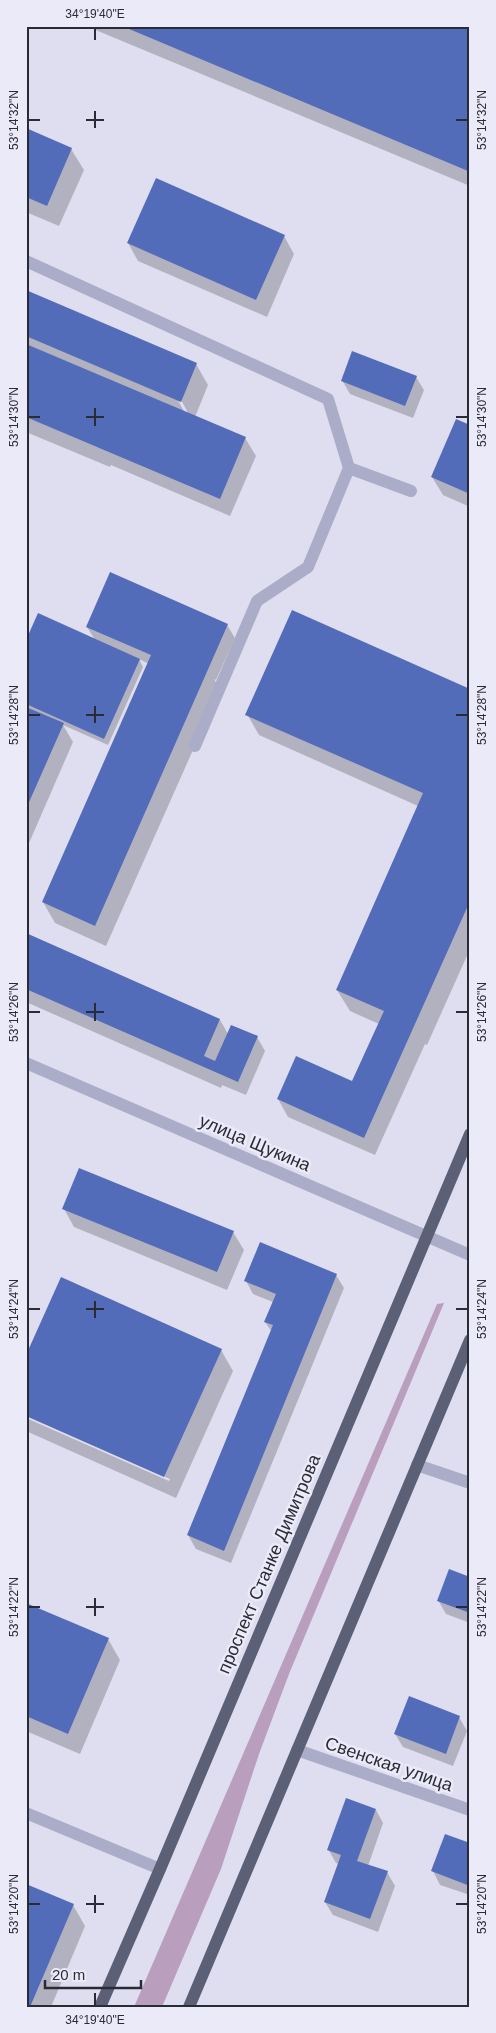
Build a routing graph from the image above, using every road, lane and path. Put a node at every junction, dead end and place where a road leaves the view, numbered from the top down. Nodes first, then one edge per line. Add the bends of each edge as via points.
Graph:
1 (26, 261) edge
2 (349, 468) junction
3 (411, 491) dead end
4 (195, 746) dead end
5 (26, 1063) edge
6 (470, 1134) edge
7 (426, 1236) junction
8 (470, 1255) edge
9 (470, 1340) edge
10 (417, 1465) junction
11 (470, 1483) edge
12 (297, 1750) junction
13 (470, 1810) edge
14 (26, 1813) edge
15 (160, 1869) junction
16 (100, 2007) edge
17 (188, 2007) edge

1 - 2 street via 328,399
2 - 3 street
2 - 4 street via 308,567 257,600
5 - 7 street, улица Щукина
6 - 7 main road, проспект Станке Димитрова
7 - 8 street, улица Щукина
7 - 15 main road, проспект Станке Димитрова
9 - 10 main road
10 - 11 street
10 - 12 main road
12 - 13 street, Свенская улица
12 - 17 main road
14 - 15 street
15 - 16 main road, проспект Станке Димитрова

